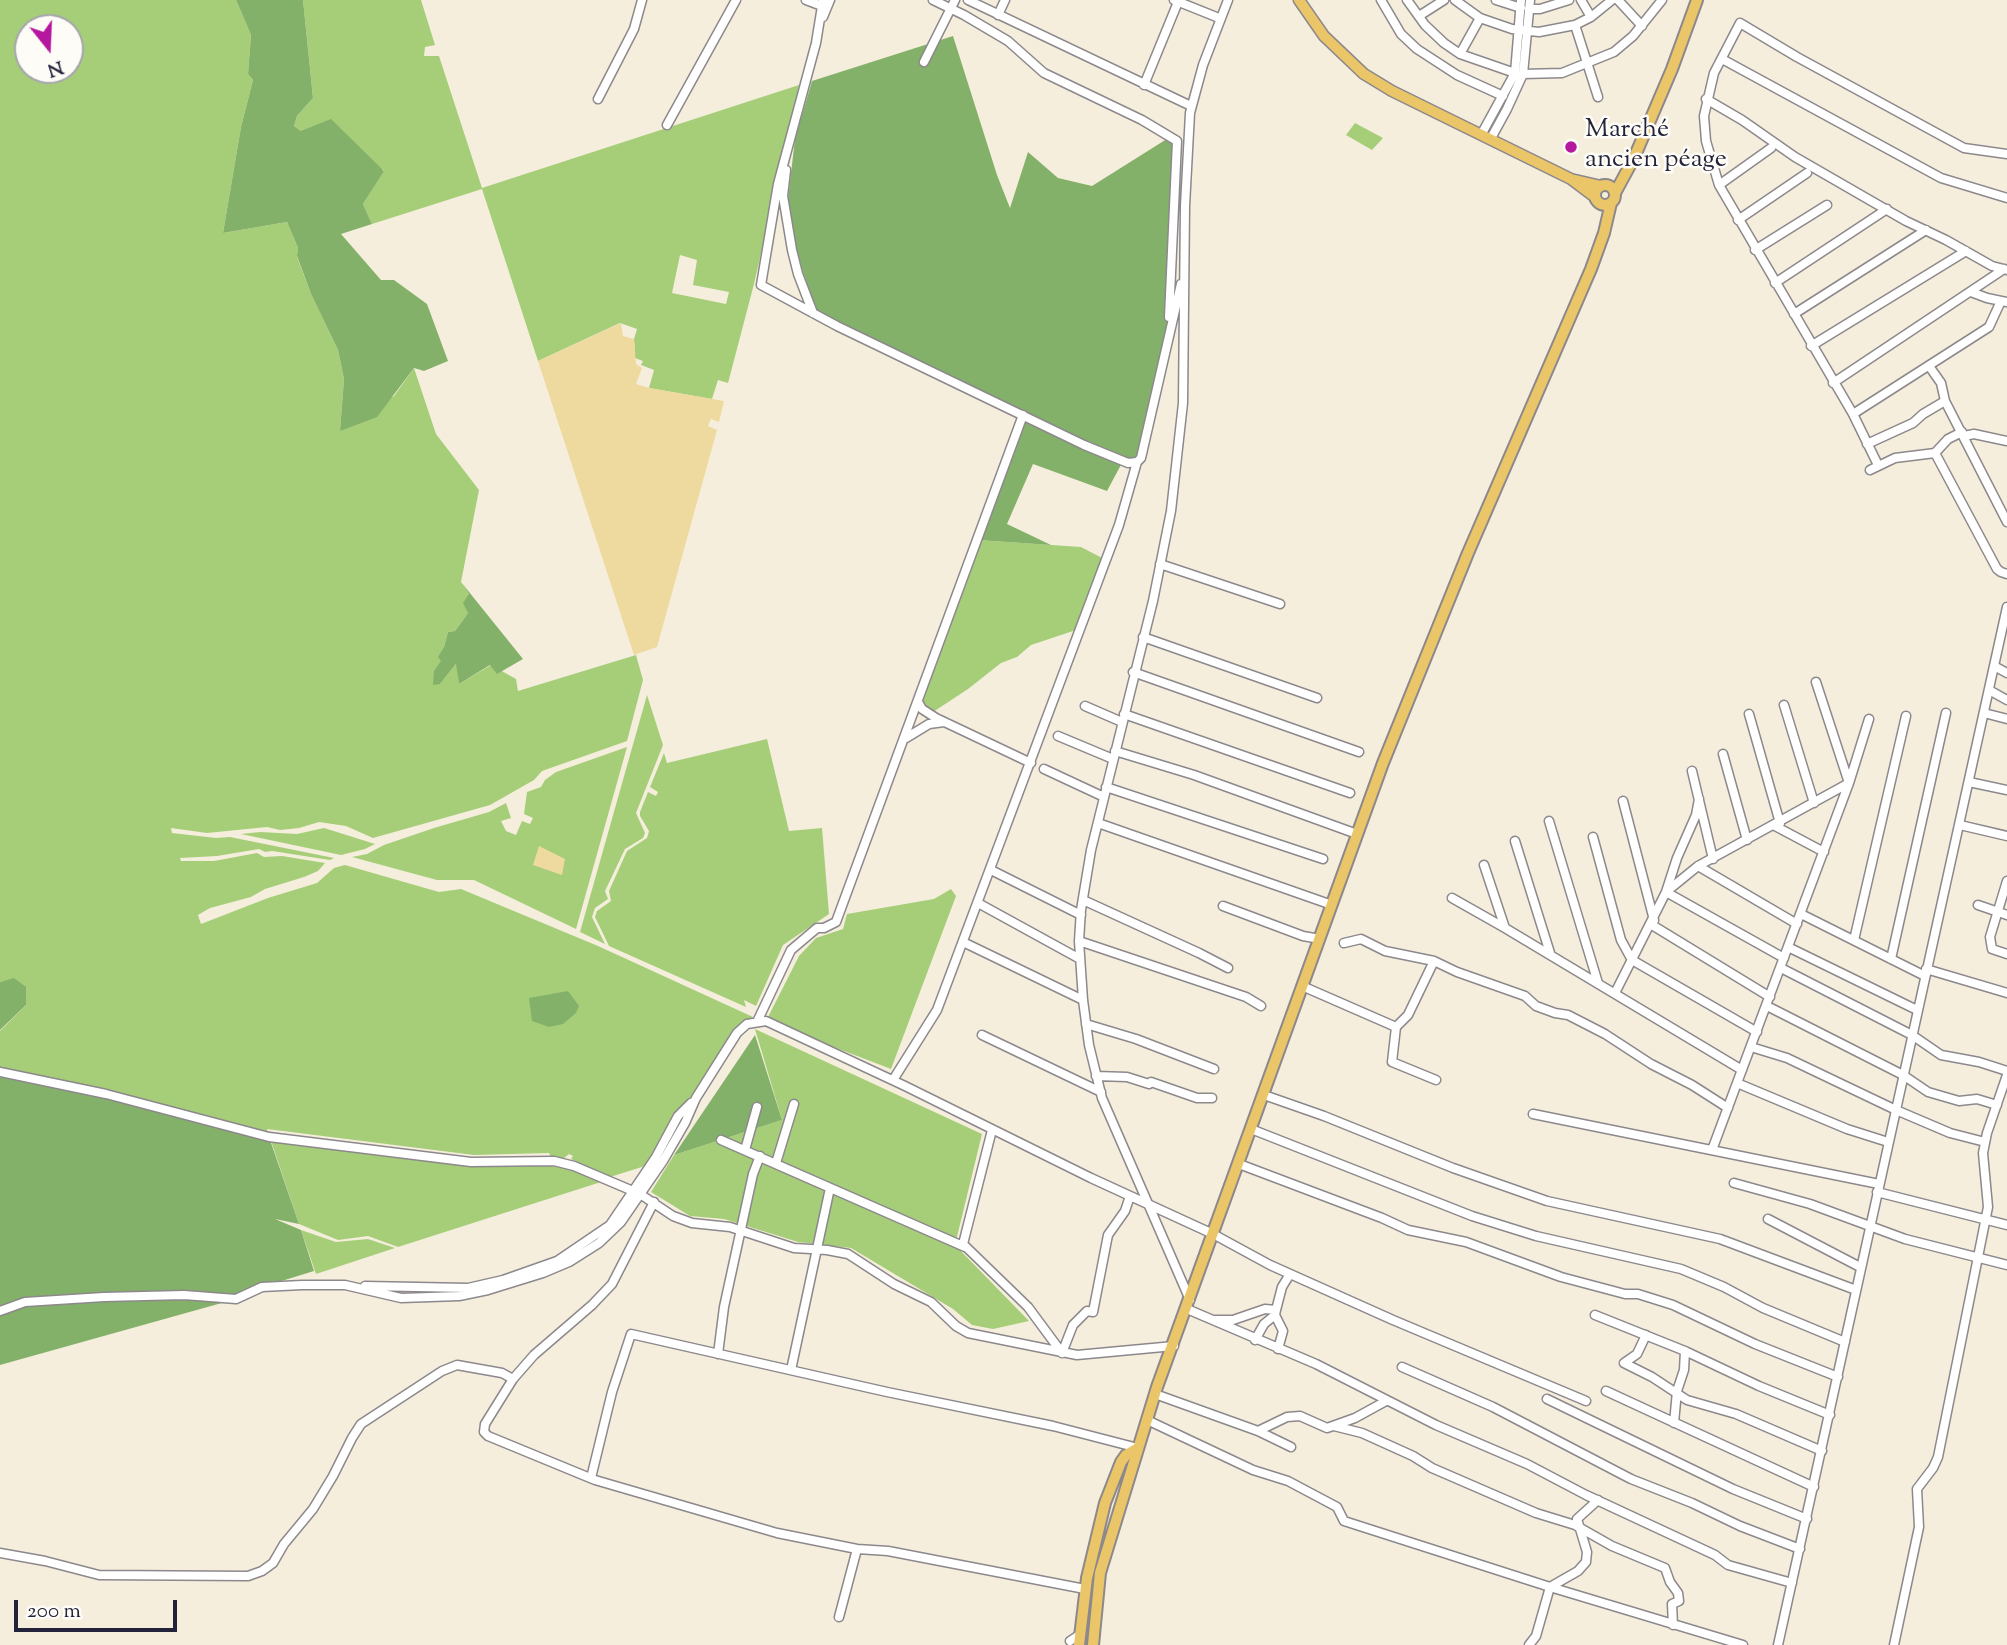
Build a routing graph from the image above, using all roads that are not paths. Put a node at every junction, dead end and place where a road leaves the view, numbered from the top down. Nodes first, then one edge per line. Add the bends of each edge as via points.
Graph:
1 (642, 0) edge
2 (736, 0) edge
3 (806, 0) edge
4 (830, 0) edge
5 (933, 0) edge
6 (955, 0) edge
7 (968, 0) edge
8 (1005, 0) edge
9 (1228, 0) edge
10 (1298, 0) edge
11 (1381, 0) edge
12 (1407, 0) edge
13 (1444, 0) edge
14 (1496, 0) edge
15 (1569, 0) edge
16 (1581, 0) edge
17 (1612, 0) edge
18 (1618, 0) edge
19 (1662, 0) edge
20 (1697, 0) edge
21 (1176, 1) edge
22 (1460, 2) edge
23 (822, 3) edge
24 (1525, 4) edge
25 (952, 10) junction
26 (998, 15) junction
27 (1419, 16) junction
28 (1219, 18) junction
29 (1480, 18) junction
30 (1591, 18) junction
31 (1575, 25) junction
32 (1642, 26) junction
33 (1523, 31) junction
34 (817, 35) junction
35 (1460, 54) junction
36 (1722, 59) junction
37 (924, 62) dead end
38 (1586, 63) junction
39 (1519, 73) junction
40 (1144, 85) junction
41 (1503, 96) junction
42 (1598, 97) dead end
43 (1706, 99) junction
44 (598, 100) dead end
45 (1191, 106) junction
46 (667, 125) dead end
47 (1485, 137) junction
48 (790, 138) junction
49 (1771, 148) dead end
50 (2007, 154) edge
51 (1807, 173) dead end
52 (1719, 185) junction
53 (1606, 195) junction
54 (2007, 198) edge
55 (1828, 205) dead end
56 (1887, 209) junction
57 (1738, 220) junction
58 (1926, 230) junction
59 (1755, 250) junction
60 (1966, 251) junction
61 (1184, 267) junction
62 (2006, 269) edge
63 (1775, 283) junction
64 (1970, 292) junction
65 (2004, 301) edge
66 (813, 313) junction
67 (1794, 314) junction
68 (1169, 334) junction
69 (1811, 346) junction
70 (1929, 366) junction
71 (1833, 383) junction
72 (1945, 401) junction
73 (1853, 414) junction
74 (1023, 415) junction
75 (1963, 434) junction
76 (2007, 441) edge
77 (1867, 444) junction
78 (1935, 453) junction
79 (1137, 461) junction
80 (2007, 522) edge
81 (1160, 564) junction
82 (2007, 574) edge
83 (1280, 604) dead end
84 (2007, 607) edge
85 (1143, 637) junction
86 (2007, 649) edge
87 (1997, 651) junction
88 (1994, 666) junction
89 (1133, 672) junction
90 (2007, 673) edge
91 (1816, 682) dead end
92 (1989, 690) junction
93 (1317, 698) dead end
94 (2007, 700) edge
95 (918, 702) junction
96 (1784, 705) dead end
97 (1086, 706) dead end
98 (1946, 713) dead end
99 (1984, 713) junction
100 (1749, 714) dead end
101 (1906, 716) dead end
102 (1123, 718) junction
103 (1869, 719) dead end
104 (2007, 719) edge
105 (946, 722) junction
106 (1058, 736) dead end
107 (903, 740) junction
108 (1359, 752) dead end
109 (1723, 754) dead end
110 (1114, 755) junction
111 (1031, 763) junction
112 (1044, 769) dead end
113 (1692, 771) dead end
114 (1969, 782) junction
115 (1849, 783) junction
116 (1106, 787) junction
117 (2007, 790) edge
118 (1350, 793) dead end
119 (1104, 797) junction
120 (1699, 799) junction
121 (1623, 801) dead end
122 (1814, 803) junction
123 (1549, 821) dead end
124 (1098, 823) junction
125 (1778, 824) junction
126 (1959, 825) junction
127 (1357, 834) junction
128 (1593, 836) dead end
129 (2007, 836) edge
130 (1747, 840) junction
131 (1516, 841) dead end
132 (1824, 852) junction
133 (1323, 859) dead end
134 (1713, 859) junction
135 (1484, 865) dead end
136 (1698, 866) junction
137 (990, 870) junction
138 (2007, 881) edge
139 (1666, 892) junction
140 (1452, 898) dead end
141 (1083, 900) junction
142 (978, 904) junction
143 (1332, 905) junction
144 (1978, 905) dead end
145 (1223, 906) dead end
146 (1998, 912) junction
147 (1801, 914) junction
148 (1081, 915) junction
149 (2007, 915) edge
150 (1653, 922) junction
151 (1797, 924) junction
152 (1504, 928) junction
153 (1320, 939) junction
154 (1854, 940) junction
155 (1079, 941) junction
156 (963, 942) junction
157 (1344, 943) dead end
158 (1788, 947) junction
159 (1550, 953) junction
160 (2007, 954) edge
161 (1784, 958) junction
162 (1080, 959) junction
163 (1891, 959) junction
164 (1632, 960) junction
165 (1434, 961) junction
166 (1228, 968) dead end
167 (1781, 968) junction
168 (1926, 973) junction
169 (1598, 983) junction
170 (1303, 986) junction
171 (1615, 993) junction
172 (2007, 993) edge
173 (1770, 997) junction
174 (1083, 1000) junction
175 (1261, 1006) dead end
176 (1766, 1006) junction
177 (1917, 1010) junction
178 (757, 1022) junction
179 (1086, 1024) junction
180 (1396, 1027) junction
181 (1757, 1032) junction
182 (982, 1035) dead end
183 (1912, 1035) junction
184 (1751, 1046) junction
185 (1214, 1069) dead end
186 (1742, 1070) junction
187 (0, 1072) edge
188 (2007, 1073) edge
189 (1903, 1075) junction
190 (1096, 1076) junction
191 (893, 1080) junction
192 (1436, 1080) dead end
193 (1737, 1083) junction
194 (1101, 1092) junction
195 (1264, 1095) junction
196 (1212, 1098) dead end
197 (794, 1104) dead end
198 (757, 1107) dead end
199 (1996, 1107) junction
200 (1728, 1108) junction
201 (1896, 1110) junction
202 (2007, 1112) edge
203 (1532, 1114) dead end
204 (1251, 1129) junction
205 (992, 1130) junction
206 (721, 1140) dead end
207 (1888, 1142) junction
208 (1985, 1142) junction
209 (745, 1150) junction
210 (1712, 1150) junction
211 (760, 1156) junction
212 (776, 1163) junction
213 (1239, 1164) junction
214 (1734, 1183) dead end
215 (830, 1188) junction
216 (1878, 1188) junction
217 (637, 1193) junction
218 (1130, 1196) junction
219 (654, 1202) junction
220 (1147, 1203) junction
221 (1986, 1219) junction
222 (1768, 1220) dead end
223 (1870, 1225) junction
224 (2007, 1225) edge
225 (742, 1231) junction
226 (1213, 1234) junction
227 (965, 1247) junction
228 (816, 1249) junction
229 (1978, 1257) junction
230 (2007, 1265) edge
231 (1860, 1267) junction
232 (1290, 1273) junction
233 (1856, 1290) junction
234 (1189, 1304) junction
235 (0, 1311) edge
236 (1275, 1313) junction
237 (1595, 1315) dead end
238 (1213, 1320) junction
239 (1646, 1335) junction
240 (1255, 1340) junction
241 (1845, 1342) junction
242 (1174, 1346) junction
243 (1278, 1349) junction
244 (1685, 1351) junction
245 (1062, 1353) junction
246 (718, 1354) junction
247 (1402, 1367) dead end
248 (791, 1370) junction
249 (1838, 1377) junction
250 (513, 1379) junction
251 (1606, 1391) dead end
252 (1155, 1394) junction
253 (1677, 1395) junction
254 (1547, 1399) dead end
255 (1385, 1401) junction
256 (1587, 1401) dead end
257 (1830, 1415) junction
258 (1147, 1420) junction
259 (1674, 1423) junction
260 (1334, 1426) junction
261 (1258, 1431) junction
262 (1291, 1447) dead end
263 (1138, 1448) junction
264 (1822, 1451) junction
265 (591, 1478) junction
266 (1814, 1487) junction
267 (1598, 1500) junction
268 (1807, 1519) junction
269 (1578, 1527) junction
270 (857, 1549) junction
271 (1800, 1549) junction
272 (0, 1553) edge
273 (1792, 1583) junction
274 (1550, 1587) junction
275 (1085, 1589) junction
276 (839, 1617) dead end
277 (1673, 1625) junction
278 (1076, 1641) edge
279 (1093, 1645) edge
280 (1529, 1645) edge
281 (1743, 1645) edge
282 (1778, 1645) edge
283 (1894, 1645) edge

1 - 44 street via 634,29
2 - 46 street
3 - 23 street
4 - 34 street
5 - 25 street
6 - 25 street
7 - 26 street
8 - 26 street
9 - 28 street
10 - 47 main road via 1324,36 1356,68
11 - 41 street via 1416,49
12 - 27 street
13 - 27 street
14 - 24 street
15 - 24 street via 1540,9
16 - 30 street
17 - 30 street
18 - 32 street
19 - 32 street
20 - 53 highway via 1634,158
21 - 28 street
21 - 40 street
22 - 29 street
23 - 34 street
24 - 33 street
25 - 37 street
25 - 68 street via 1008,41 1044,73 1177,141
26 - 40 street
27 - 35 street via 1436,37
28 - 45 street
29 - 33 street
29 - 35 street
30 - 31 street
31 - 33 street
31 - 38 street
32 - 38 street via 1614,52
33 - 39 street
34 - 48 street
35 - 39 street
36 - 43 street
36 - 50 street via 1740,23 1964,148
36 - 54 street via 1941,178
38 - 39 street via 1562,73
38 - 42 street
39 - 41 street
39 - 47 street via 1507,109
40 - 45 street
41 - 47 street
43 - 52 street via 1706,141
43 - 56 street
45 - 61 street
47 - 53 main road
48 - 66 street via 783,196 798,274
48 - 66 street via 775,195 761,285
49 - 52 street
51 - 57 street
52 - 57 street
53 - 127 highway via 1606,228 1468,554
55 - 59 street
56 - 58 street
56 - 63 street
57 - 59 street
58 - 60 street
58 - 67 street
59 - 63 street
60 - 62 street
60 - 69 street
61 - 68 street
61 - 81 street via 1180,448
62 - 64 street
63 - 67 street
64 - 65 street
64 - 71 street
65 - 70 street via 1989,327
66 - 74 street
67 - 69 street
68 - 79 street
69 - 71 street
70 - 72 street via 1941,383
70 - 73 street
71 - 73 street
72 - 75 street
72 - 77 street via 1913,423
73 - 77 street
74 - 79 street via 1128,463
74 - 95 street
75 - 76 street
75 - 78 street via 1948,439
75 - 80 street
77 - 78 street via 1874,468 1903,456
78 - 82 street via 1997,569
79 - 111 street via 1119,525
81 - 83 street
81 - 85 street
84 - 87 street
85 - 89 street
85 - 93 street
86 - 87 street
87 - 88 street
88 - 90 street
88 - 92 street
89 - 102 street
89 - 108 street
91 - 115 street
92 - 94 street
92 - 99 street
95 - 105 street
95 - 107 street
96 - 122 street
97 - 102 street
98 - 163 street
99 - 104 street
99 - 114 street
100 - 125 street
101 - 154 street
102 - 110 street
102 - 118 street
103 - 115 street
105 - 107 street via 929,724
105 - 111 street
106 - 110 street
107 - 178 street via 836,922 817,928 791,950
109 - 130 street
110 - 116 street
110 - 127 street via 1194,775
111 - 137 street
112 - 119 street
113 - 120 street
114 - 117 street
114 - 126 street
115 - 122 street
115 - 132 street
116 - 119 street
116 - 133 street
119 - 124 street
120 - 134 street
120 - 139 street
121 - 150 street
122 - 125 street
123 - 169 street
124 - 141 street
124 - 143 street
125 - 130 street
125 - 132 street
126 - 129 street
126 - 168 street
127 - 143 highway
128 - 164 street via 1621,940
130 - 134 street
131 - 159 street
132 - 147 street
134 - 136 street
135 - 152 street
136 - 139 street
136 - 151 street
137 - 142 street
137 - 148 street
138 - 146 street
139 - 150 street
139 - 161 street
140 - 152 street
141 - 148 street
141 - 166 street
142 - 156 street
142 - 162 street
143 - 153 highway
144 - 146 street
145 - 153 street
146 - 149 street
146 - 160 street via 1990,937 1992,949
147 - 151 street
147 - 154 street
148 - 155 street
150 - 164 street
150 - 173 street
151 - 158 street
152 - 159 street
153 - 170 highway
154 - 163 street
155 - 162 street
155 - 175 street
156 - 174 street
156 - 191 street via 937,1010
157 - 165 street via 1361,939 1385,951
158 - 161 street
158 - 177 street
159 - 169 street
161 - 167 street
162 - 174 street
163 - 168 street
164 - 171 street
164 - 181 street
165 - 180 street via 1408,1015
165 - 200 street via 1525,996 1536,1006 1569,1015
167 - 173 street
167 - 183 street
168 - 172 street
168 - 177 street
169 - 171 street
170 - 180 street
170 - 195 highway
171 - 186 street
173 - 176 street
174 - 179 street
176 - 181 street
176 - 189 street
177 - 183 street
178 - 191 street via 777,1025
178 - 217 street via 737,1033 663,1161
179 - 185 street
179 - 190 street
180 - 192 street via 1392,1062
181 - 184 street
182 - 194 street
183 - 188 street via 1941,1055
183 - 189 street
184 - 186 street
184 - 201 street via 1787,1058
186 - 193 street
187 - 217 street via 106,1094 269,1137 471,1162 554,1161
188 - 199 street
189 - 199 street via 1928,1092
189 - 201 street
190 - 194 street
190 - 196 street via 1127,1077
191 - 205 street
193 - 200 street
193 - 207 street
194 - 220 street
195 - 204 highway
195 - 233 street via 1547,1201 1720,1239
197 - 212 street
198 - 209 street
199 - 202 street
199 - 208 street
200 - 210 street
201 - 207 street
201 - 208 street
203 - 210 street
204 - 213 highway
204 - 241 street via 1472,1216 1536,1236 1681,1269
205 - 218 street
205 - 227 street via 963,1240
206 - 209 street
207 - 216 street
208 - 221 street
209 - 211 street
210 - 216 street
211 - 212 street
211 - 225 street
212 - 215 street
213 - 226 highway
213 - 249 street via 1408,1230 1466,1242 1561,1277 1673,1305
214 - 223 street
215 - 227 street
215 - 228 street
216 - 221 street
216 - 223 street
217 - 219 street
217 - 235 street via 621,1222 569,1262 459,1296 401,1298 345,1285 262,1287 236,1299 184,1295 25,1302
218 - 220 street
218 - 245 street via 1108,1235 1093,1312 1087,1311 1073,1325
219 - 225 street via 692,1223
219 - 250 street via 612,1284
220 - 226 street
220 - 234 street
221 - 224 street
221 - 229 street
222 - 231 street
223 - 229 street
223 - 231 street
225 - 228 street via 794,1248
225 - 246 street
226 - 232 street
226 - 234 highway
227 - 245 street via 1028,1307
228 - 245 street via 848,1254 931,1302 968,1333
228 - 248 street
229 - 230 street
229 - 283 street via 1938,1457 1917,1489 1919,1527
231 - 233 street
232 - 236 street
232 - 256 street
233 - 241 street
234 - 238 street
234 - 242 highway
236 - 238 street via 1265,1309 1233,1320
236 - 240 street
236 - 243 street via 1283,1331
237 - 239 street
238 - 240 street
239 - 244 street
239 - 253 street via 1637,1354 1624,1363
240 - 243 street
241 - 249 street
242 - 245 street via 1091,1355
242 - 252 highway
243 - 255 street
244 - 253 street
244 - 257 street
246 - 248 street
246 - 265 street via 631,1334
247 - 271 street via 1493,1407 1631,1479
248 - 263 street
249 - 257 street
250 - 265 street via 484,1432
250 - 272 street via 457,1366 361,1424 313,1509 262,1572 248,1576 99,1575
251 - 259 street
252 - 258 highway
252 - 261 street
253 - 259 street
253 - 264 street via 1736,1414
254 - 268 street via 1733,1489
255 - 260 street
255 - 267 street
257 - 264 street
258 - 263 highway
258 - 274 street via 1253,1470 1288,1481 1337,1507 1344,1521
259 - 266 street
260 - 261 street via 1327,1428 1300,1416
260 - 269 street via 1362,1433 1432,1468
261 - 262 street
263 - 275 highway via 1126,1455 1111,1482
263 - 279 highway via 1100,1573
264 - 266 street
265 - 270 street via 777,1533
266 - 268 street
267 - 269 street via 1577,1519
267 - 273 street via 1728,1565
268 - 271 street
269 - 274 street via 1586,1562
269 - 277 street via 1665,1568 1678,1593 1679,1601 1672,1604
270 - 275 street
270 - 276 street
271 - 273 street
273 - 282 street
274 - 277 street
274 - 280 street via 1536,1636
275 - 278 highway
277 - 281 street

